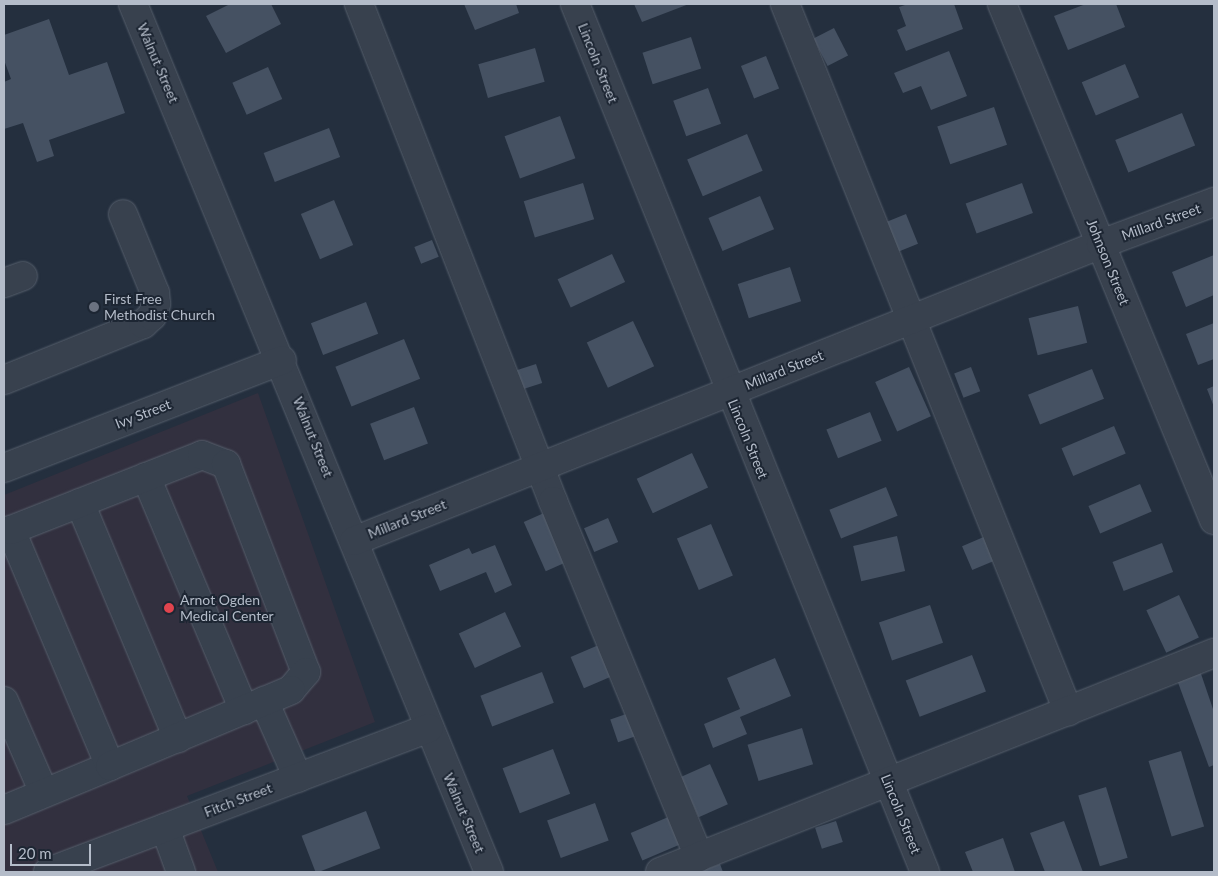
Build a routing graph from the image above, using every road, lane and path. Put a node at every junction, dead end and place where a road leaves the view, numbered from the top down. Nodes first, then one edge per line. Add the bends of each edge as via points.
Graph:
1 (133, 4) edge
2 (358, 4) edge
3 (575, 4) edge
4 (786, 4) edge
5 (1002, 4) edge
6 (1214, 202) edge
7 (123, 214) dead end
8 (1100, 244) junction
9 (911, 319) junction
10 (282, 360) junction
11 (4, 380) edge
12 (729, 392) junction
13 (542, 466) junction
14 (4, 468) edge
15 (146, 477) junction
16 (80, 503) junction
17 (1214, 520) edge
18 (6, 525) edge
19 (354, 541) junction
20 (1214, 652) edge
21 (4, 701) edge
22 (254, 706) junction
23 (1068, 711) junction
24 (429, 728) junction
25 (178, 738) junction
26 (110, 766) junction
27 (298, 778) junction
28 (888, 780) junction
29 (44, 794) junction
30 (4, 810) edge
31 (165, 828) junction
32 (700, 857) junction
33 (48, 872) edge
34 (182, 872) edge
35 (489, 872) edge
36 (660, 872) edge
37 (925, 872) edge

1 - 10 street, Walnut Street
2 - 13 street
3 - 12 street, Lincoln Street
4 - 9 street
5 - 8 street, Johnson Street
6 - 8 street, Millard Street
7 - 11 street via 155,293 152,316 143,324
8 - 9 street, Millard Street
8 - 17 street, Johnson Street
9 - 12 street, Millard Street
9 - 23 street
10 - 14 street, Ivy Street
10 - 19 street, Walnut Street
12 - 13 street, Millard Street
12 - 28 street, Lincoln Street
13 - 19 street, Millard Street
13 - 32 street via 553,501
15 - 16 street
15 - 22 street
15 - 22 street via 202,455 226,464 306,672 291,690
16 - 18 street
16 - 25 street
18 - 26 street
19 - 24 street, Walnut Street
20 - 23 street
21 - 29 street
22 - 25 street
22 - 27 street
23 - 28 street
24 - 27 street, Fitch Street
24 - 35 street, Walnut Street
25 - 26 street
26 - 29 street
27 - 31 street, Fitch Street
28 - 32 street
28 - 37 street, Lincoln Street
29 - 30 street
31 - 33 street, Fitch Street
31 - 34 street
32 - 36 street

